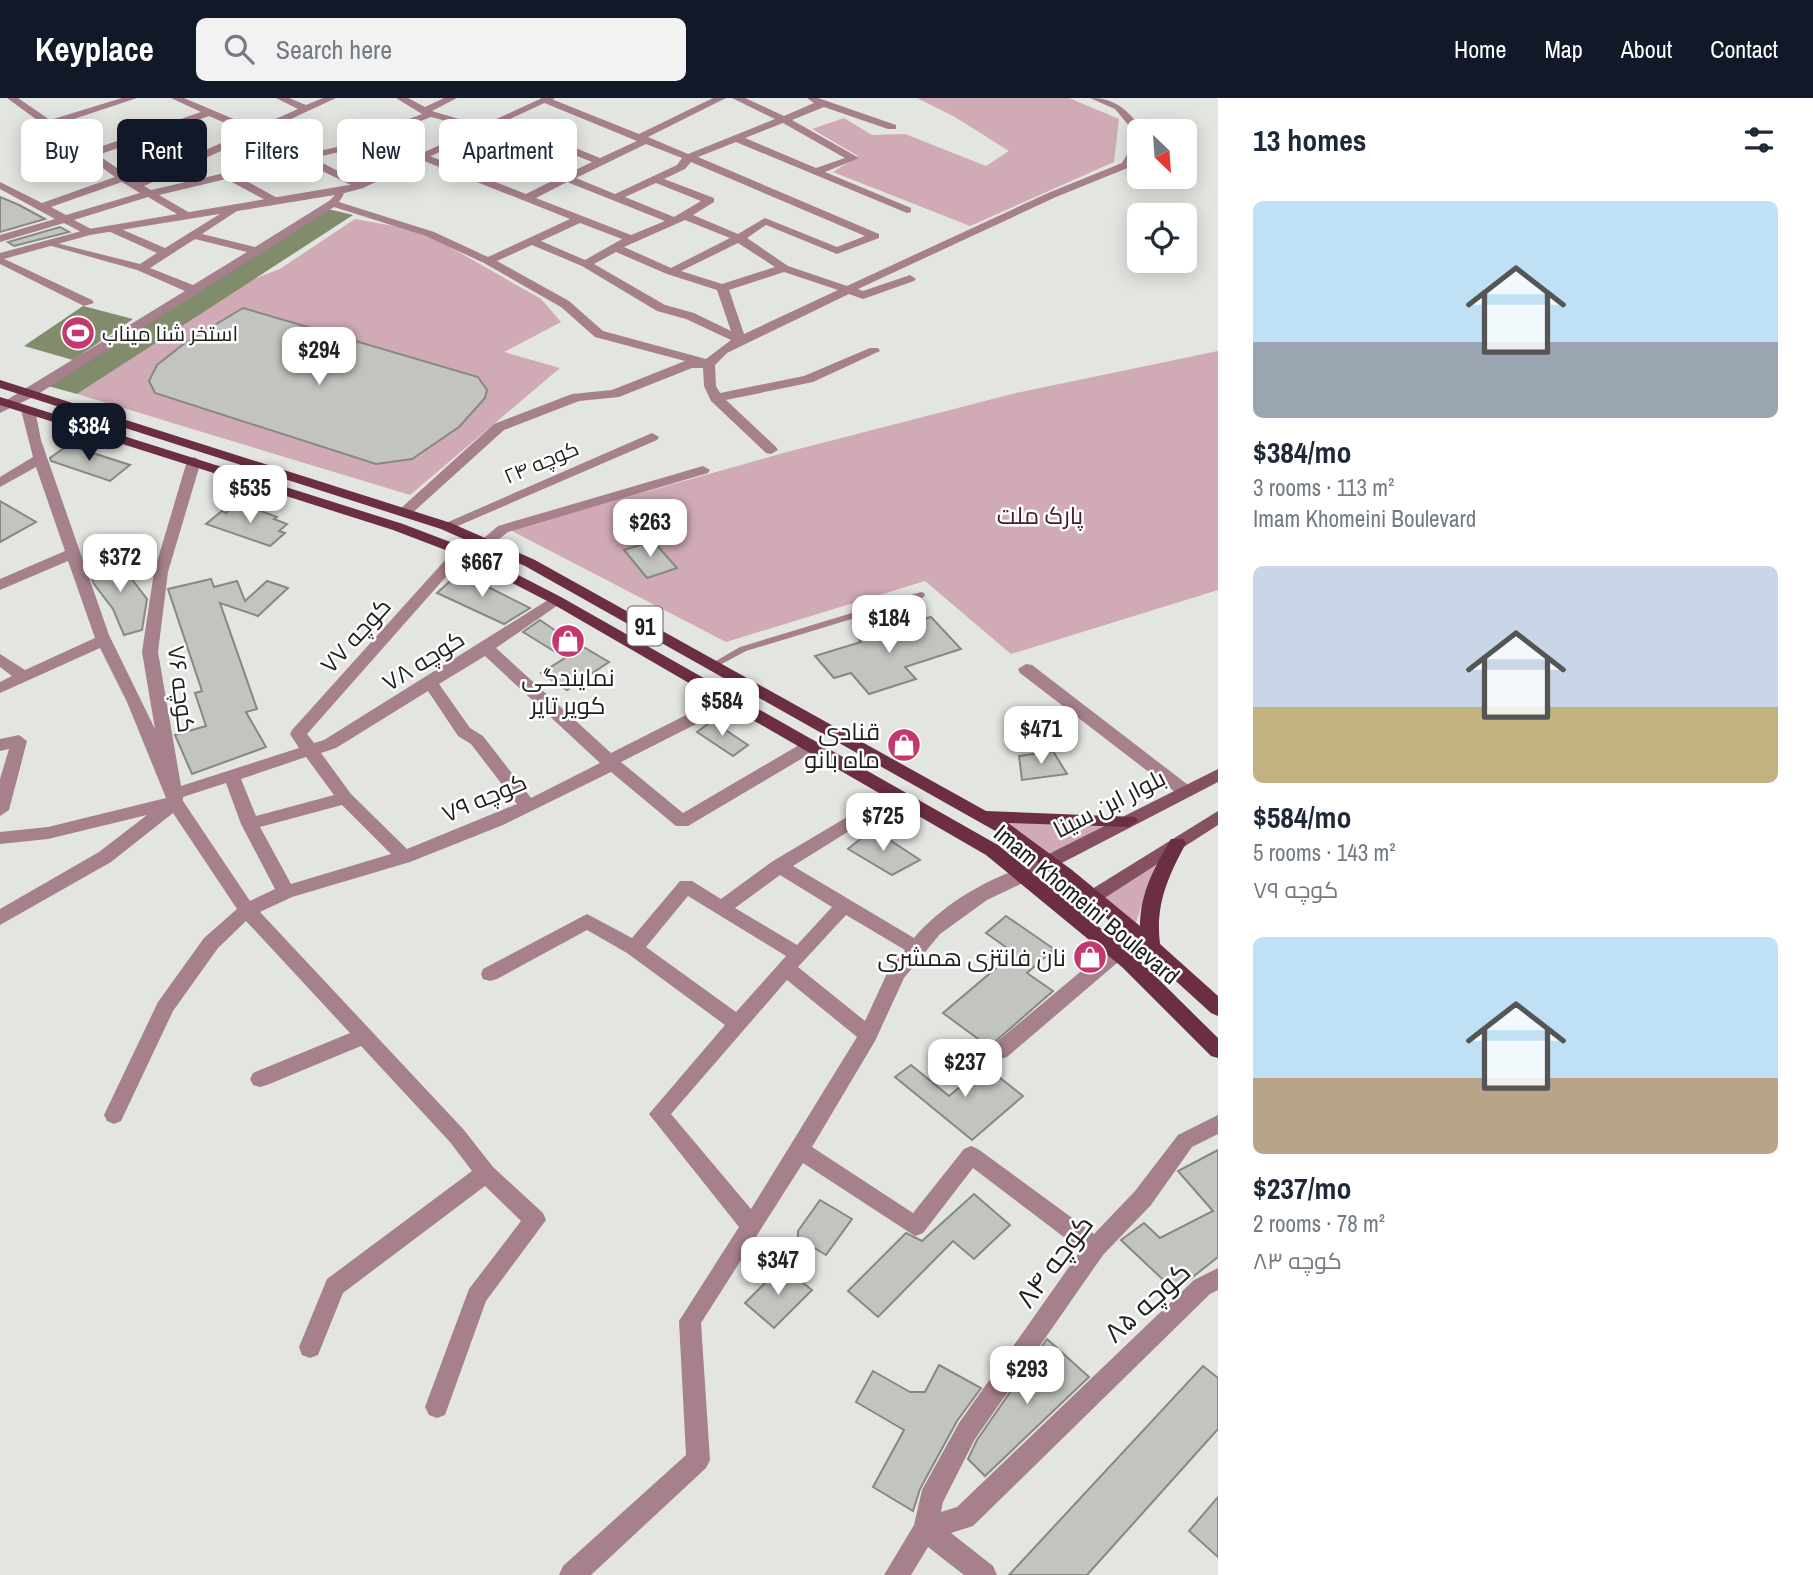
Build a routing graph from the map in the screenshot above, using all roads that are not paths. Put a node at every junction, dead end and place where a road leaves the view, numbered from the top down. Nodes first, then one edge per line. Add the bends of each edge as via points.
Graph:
1 (12, 98) edge
2 (132, 98) edge
3 (176, 98) edge
4 (281, 98) edge
5 (331, 98) edge
6 (401, 98) edge
7 (452, 98) edge
8 (721, 98) edge
9 (737, 98) edge
10 (808, 98) edge
11 (1095, 98) edge
12 (548, 99) edge
13 (822, 104) junction
14 (306, 109) junction
15 (428, 112) junction
16 (209, 113) junction
17 (42, 119) edge
18 (65, 119) edge
19 (223, 119) edge
20 (281, 119) edge
21 (452, 119) edge
22 (504, 119) edge
23 (783, 119) junction
24 (1129, 119) edge
25 (892, 127) dead end
26 (736, 138) junction
27 (643, 139) junction
28 (221, 146) edge
29 (103, 150) edge
30 (577, 152) edge
31 (323, 153) edge
32 (425, 158) edge
33 (689, 158) junction
34 (601, 162) junction
35 (1127, 163) edge
36 (323, 168) edge
37 (816, 172) junction
38 (577, 173) edge
39 (221, 176) edge
40 (655, 179) junction
41 (117, 180) edge
42 (130, 182) edge
43 (239, 182) edge
44 (368, 182) edge
45 (558, 182) edge
46 (576, 182) edge
47 (0, 185) edge
48 (135, 186) junction
49 (359, 186) junction
50 (341, 191) junction
51 (148, 194) junction
52 (526, 198) junction
53 (615, 198) junction
54 (277, 202) junction
55 (333, 203) junction
56 (41, 207) junction
57 (236, 207) junction
58 (908, 209) dead end
59 (186, 215) junction
60 (579, 219) junction
61 (680, 219) junction
62 (65, 220) junction
63 (110, 228) junction
64 (89, 232) junction
65 (192, 235) junction
66 (739, 238) junction
67 (0, 239) edge
68 (631, 239) junction
69 (532, 240) junction
70 (52, 243) junction
71 (617, 248) junction
72 (257, 251) junction
73 (166, 253) junction
74 (0, 259) edge
75 (488, 261) junction
76 (586, 264) junction
77 (141, 268) junction
78 (784, 268) junction
79 (671, 272) junction
80 (910, 279) dead end
81 (722, 288) junction
82 (194, 290) junction
83 (847, 290) junction
84 (88, 303) dead end
85 (740, 340) junction
86 (874, 351) dead end
87 (709, 363) junction
88 (0, 384) edge
89 (716, 398) junction
90 (29, 402) junction
91 (3, 405) edge
92 (652, 437) dead end
93 (771, 450) dead end
94 (40, 459) junction
95 (194, 461) junction
96 (703, 470) dead end
97 (0, 483) edge
98 (405, 512) junction
99 (446, 526) junction
100 (485, 544) junction
101 (461, 551) junction
102 (73, 553) junction
103 (0, 585) edge
104 (921, 595) dead end
105 (556, 600) junction
106 (103, 640) junction
107 (486, 648) junction
108 (0, 659) edge
109 (713, 665) junction
110 (1026, 669) dead end
111 (23, 677) junction
112 (430, 682) junction
113 (0, 688) edge
114 (725, 696) junction
115 (0, 745) edge
116 (812, 745) junction
117 (310, 752) junction
118 (611, 763) junction
119 (1218, 775) edge
120 (232, 777) junction
121 (1186, 792) junction
122 (896, 794) junction
123 (345, 797) junction
124 (175, 798) junction
125 (528, 806) junction
126 (0, 810) edge
127 (982, 816) junction
128 (1218, 817) edge
129 (1129, 821) junction
130 (250, 824) junction
131 (0, 838) edge
132 (1177, 843) junction
133 (404, 857) junction
134 (1049, 861) junction
135 (779, 866) junction
136 (1023, 875) junction
137 (286, 892) junction
138 (1094, 896) junction
139 (845, 905) junction
140 (721, 908) junction
141 (247, 910) junction
142 (1069, 912) junction
143 (0, 918) edge
144 (1151, 944) junction
145 (634, 948) junction
146 (917, 948) junction
147 (1117, 952) junction
148 (792, 961) junction
149 (490, 974) dead end
150 (1218, 1008) edge
151 (737, 1023) junction
152 (868, 1035) junction
153 (364, 1037) junction
154 (1218, 1050) edge
155 (1000, 1051) dead end
156 (260, 1079) dead end
157 (114, 1115) dead end
158 (1218, 1124) edge
159 (800, 1150) junction
160 (486, 1173) junction
161 (752, 1226) junction
162 (1095, 1248) junction
163 (1218, 1278) edge
164 (310, 1347) dead end
165 (437, 1407) dead end
166 (925, 1529) junction
167 (572, 1575) edge
168 (897, 1575) edge
169 (985, 1575) edge

1 - 17 street
2 - 18 street
3 - 16 street
4 - 14 street
5 - 14 street
6 - 15 street
7 - 15 street
8 - 27 street
9 - 23 street
10 - 13 street
11 - 24 street via 1119,107
12 - 22 street
12 - 27 street
13 - 23 street
13 - 25 street
14 - 20 street
15 - 21 street
15 - 31 street
16 - 19 street
16 - 29 street
23 - 26 street
23 - 37 street via 854,158
26 - 33 street
26 - 37 street
27 - 33 street
27 - 34 street
28 - 48 street
30 - 34 street
32 - 52 street
33 - 40 street
33 - 66 street via 875,236 837,251 765,221
34 - 38 street
35 - 83 street
36 - 49 street
37 - 58 street
39 - 51 street
40 - 53 street
40 - 61 street via 710,200
41 - 56 street
42 - 48 street
43 - 54 street
44 - 49 street
45 - 52 street
46 - 53 street
47 - 56 street
48 - 51 street
49 - 50 street
50 - 54 street
50 - 55 street
51 - 59 street
51 - 62 street
52 - 60 street
53 - 61 street
54 - 57 street
55 - 72 street
55 - 75 street via 430,234
56 - 62 street
57 - 59 street
57 - 65 street
59 - 63 street
60 - 68 street
60 - 69 street
61 - 66 street
61 - 68 street
62 - 64 street
62 - 67 street
63 - 64 street
63 - 73 street
64 - 70 street
65 - 72 street
65 - 73 street
66 - 78 street
66 - 79 street
68 - 71 street
69 - 75 street
69 - 76 street
70 - 74 street
70 - 77 street
71 - 76 street
71 - 79 street
72 - 82 street
73 - 77 street
74 - 84 street
75 - 87 street via 565,304 598,334
76 - 85 street via 661,309 690,316
77 - 82 street
78 - 81 street
78 - 83 street
79 - 81 street
80 - 83 street via 863,295
81 - 85 street
82 - 90 street
83 - 85 street
85 - 87 street
86 - 89 street via 808,379
87 - 89 street via 710,386
87 - 98 street via 690,365 614,394 578,397 499,427
88 - 90 main road, Imam Khomeini Boulevard / 91
89 - 93 street
90 - 91 main road, Imam Khomeini Boulevard / 91
90 - 94 street
90 - 95 main road, Imam Khomeini Boulevard / 91
90 - 98 main road, Imam Khomeini Boulevard / 91
92 - 99 street, کوچه ۲۴
94 - 97 street
94 - 102 street
95 - 101 main road, Imam Khomeini Boulevard / 91 via 336,505
95 - 124 street, کوچه ۷۶ via 161,572 150,652
96 - 100 street via 503,529
98 - 99 main road, Imam Khomeini Boulevard / 91
99 - 100 main road, Imam Khomeini Boulevard / 91
100 - 109 main road, Imam Khomeini Boulevard / 91 via 569,583
101 - 105 main road, Imam Khomeini Boulevard / 91
101 - 117 street, کوچه ۷۷ via 298,734
102 - 103 street
102 - 106 street
104 - 109 lane via 743,649
105 - 107 street, کوچه ۷۸
105 - 114 main road, Imam Khomeini Boulevard / 91
106 - 111 street
106 - 124 street
107 - 112 street, کوچه ۷۸
107 - 118 street
108 - 111 street
109 - 127 main road, Imam Khomeini Boulevard / 91
110 - 121 street
111 - 113 street
112 - 117 street, کوچه ۷۸
112 - 125 street via 464,732 477,740
114 - 116 main road, Imam Khomeini Boulevard / 91
114 - 118 street, کوچه ۷۹ via 702,714
115 - 126 street via 19,741
116 - 118 street via 682,822
116 - 122 main road, Imam Khomeini Boulevard / 91
117 - 120 street, کوچه ۷۸
117 - 123 street
118 - 125 street, کوچه ۷۹
119 - 121 main road, بلوار ابن سینا
120 - 124 street, کوچه ۷۸
120 - 130 street
121 - 129 main road, بلوار ابن سینا
122 - 135 street
122 - 136 main road, Imam Khomeini Boulevard / 91 via 992,850
123 - 130 street
123 - 133 street
124 - 131 street, کوچه ۷۸ via 48,833
124 - 141 street
124 - 143 street via 105,857
125 - 133 street, کوچه ۷۹
127 - 129 main road
127 - 134 main road, Imam Khomeini Boulevard / 91
128 - 132 main road
129 - 134 main road, بلوار ابن سینا
130 - 137 street
132 - 138 main road
132 - 144 main road via 1150,897 1147,923
133 - 137 street, کوچه ۷۹
134 - 136 main road, بلوار ابن سینا
134 - 138 main road, Imam Khomeini Boulevard / 91
135 - 139 street
135 - 140 street
136 - 142 main road, Imam Khomeini Boulevard / 91
136 - 146 street via 981,895 933,929
137 - 141 street, کوچه ۷۹
138 - 142 main road
138 - 144 main road, Imam Khomeini Boulevard / 91
139 - 146 street
139 - 148 street
140 - 145 street via 686,887
140 - 148 street
141 - 153 street
141 - 157 street, کوچه ۷۹ via 211,943 165,1007
142 - 147 main road, Imam Khomeini Boulevard / 91
144 - 150 main road, Imam Khomeini Boulevard / 91
145 - 149 street via 587,921
145 - 151 street
146 - 152 street via 897,974
147 - 154 main road, Imam Khomeini Boulevard / 91
147 - 155 street
148 - 151 street
148 - 152 street
151 - 161 street via 659,1114
152 - 159 street
153 - 156 street
153 - 160 street
158 - 162 street, کوچه ۸۴ via 1185,1141 1143,1198
159 - 161 street
159 - 162 street via 915,1226 971,1155
160 - 164 street via 335,1286
160 - 165 street via 536,1220 477,1296
161 - 167 street via 690,1321 698,1460
162 - 166 street, کوچه ۸۴ via 967,1431 931,1499
163 - 166 street, کوچه ۸۵ via 1202,1287 964,1517
166 - 168 street, کوچه ۸۴
166 - 169 street

